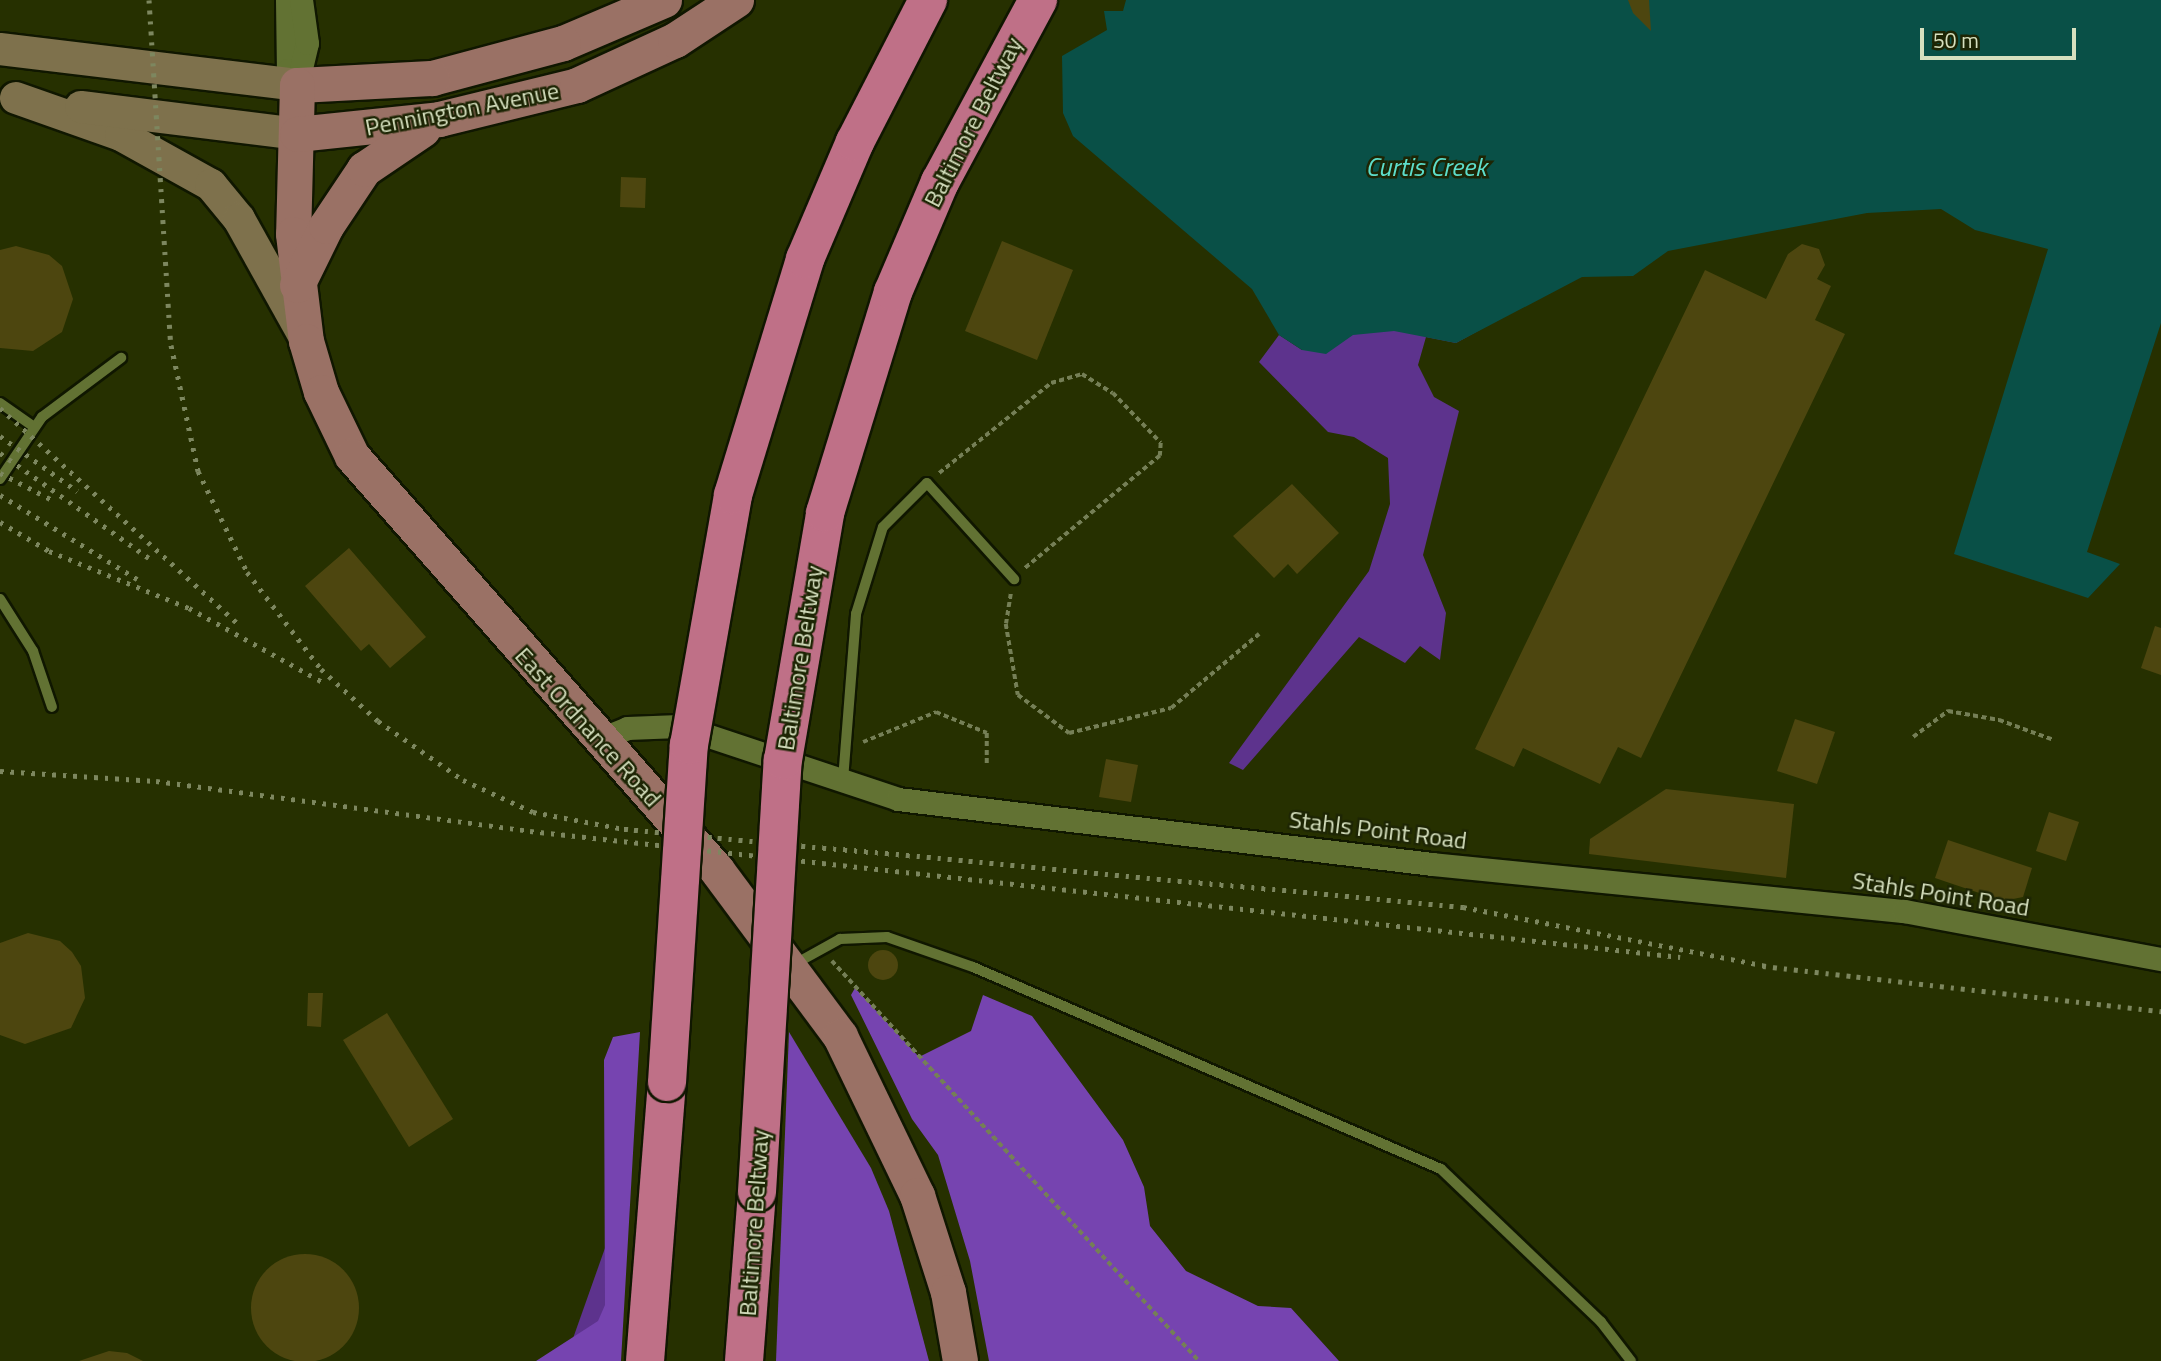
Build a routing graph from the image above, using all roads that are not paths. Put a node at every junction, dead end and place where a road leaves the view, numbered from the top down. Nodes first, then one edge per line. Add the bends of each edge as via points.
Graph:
1 (287, 0) edge
2 (301, 0) edge
3 (664, 0) edge
4 (736, 0) edge
5 (928, 0) edge
6 (1038, 0) edge
7 (0, 49) edge
8 (297, 82) junction
9 (8, 97) edge
10 (439, 119) junction
11 (297, 134) junction
12 (296, 289) junction
13 (306, 341) junction
14 (121, 358) dead end
15 (0, 403) edge
16 (34, 427) junction
17 (0, 479) edge
18 (1014, 579) road end
19 (0, 599) edge
20 (52, 707) dead end
21 (598, 740) junction
22 (842, 783) junction
23 (806, 956) junction
24 (2161, 959) edge
25 (645, 1361) edge
26 (744, 1361) edge
27 (960, 1361) edge
28 (1631, 1361) edge

1 - 8 street, East Ordnance Road via 288,70
2 - 8 street, East Ordnance Road via 307,43 305,70
3 - 8 main road, Pennington Avenue via 618,23 432,78
4 - 10 main road, Pennington Avenue via 675,40 577,85
5 - 25 highway, bridge via 855,142 805,260 733,495 689,745
6 - 26 highway, Baltimore Beltway, bridge via 977,108 899,279 825,513 783,760
7 - 8 main road, Pennington Avenue
8 - 11 main road, East Ordnance Road
9 - 11 main road, Pennington Avenue
9 - 13 main road via 121,135 211,186 239,219
10 - 11 main road, Pennington Avenue
10 - 12 main road via 384,149 364,169 326,226
11 - 12 main road, East Ordnance Road
12 - 13 main road, East Ordnance Road
13 - 21 main road, East Ordnance Road via 321,392 352,456
14 - 16 lane
15 - 16 lane
16 - 17 lane
18 - 22 lane via 927,483 883,527 856,614
19 - 20 lane via 33,651
21 - 22 street, Stahls Point Road via 627,728 679,726
21 - 23 main road, East Ordnance Road
22 - 24 street, Stahls Point Road via 898,799 1432,864 1904,911
23 - 27 main road, East Ordnance Road via 912,1182 948,1292
23 - 28 lane via 841,939 887,937 973,967 1441,1169 1601,1322

